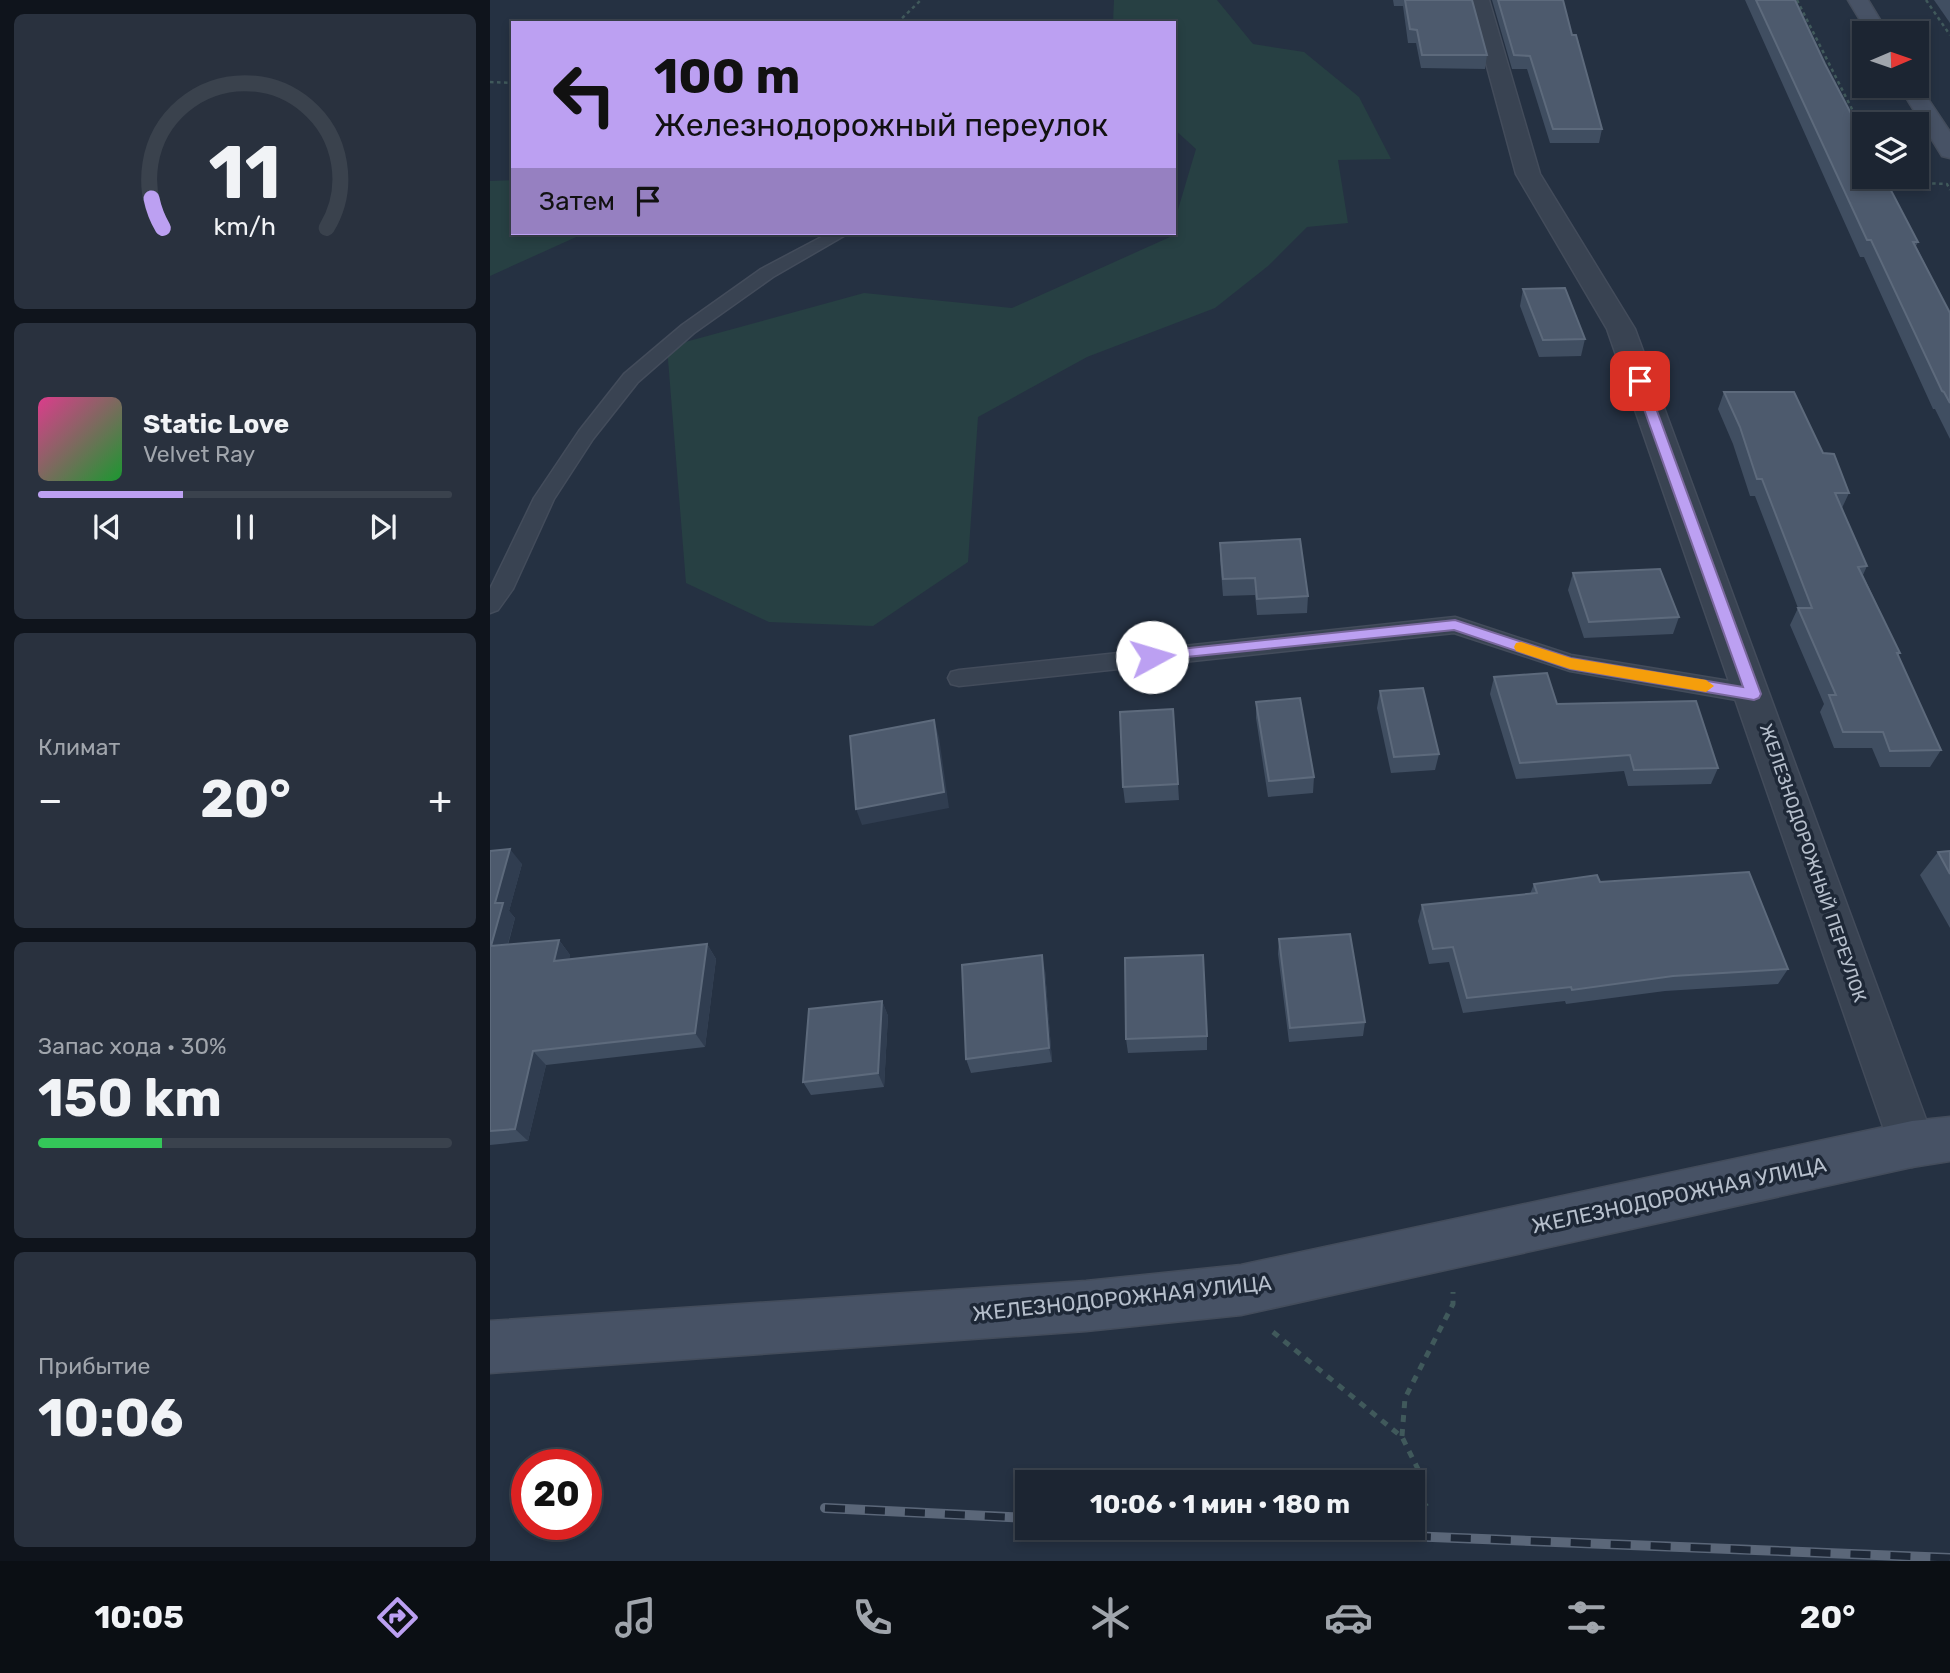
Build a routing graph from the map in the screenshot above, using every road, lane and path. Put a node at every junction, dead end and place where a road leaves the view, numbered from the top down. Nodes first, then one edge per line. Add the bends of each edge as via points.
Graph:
1 (921, 0) edge
2 (1479, 0) edge
3 (1797, 0) edge
4 (1858, 0) edge
5 (1926, 0) edge
6 (899, 21) edge
7 (1871, 21) edge
8 (1950, 36) edge
9 (490, 82) edge
10 (511, 83) edge
11 (1917, 98) edge
12 (1853, 112) edge
13 (1950, 151) edge
14 (1929, 183) edge
15 (1950, 190) edge
16 (837, 235) edge
17 (490, 605) edge
18 (959, 678) dead end
19 (1754, 694) junction
20 (1931, 1142) edge
21 (1454, 1244) junction
22 (1241, 1290) junction
23 (490, 1347) edge
24 (1402, 1437) junction
25 (1426, 1506) dead end

1 - 6 path
2 - 19 street, ЖЕЛЕЗНОДОРОЖНЫЙ ПЕРЕУЛОК via 1528,174 1621,329
3 - 12 path
4 - 7 street
5 - 8 path
9 - 10 path
11 - 13 street
14 - 15 path via 1947,184
16 - 17 lane via 767,273 688,329 631,378 544,498 502,589
18 - 19 lane via 1455,625 1570,663
19 - 20 street, ЖЕЛЕЗНОДОРОЖНЫЙ ПЕРЕУЛОК
20 - 21 street, ЖЕЛЕЗНОДОРОЖНАЯ УЛИЦА
21 - 22 street, ЖЕЛЕЗНОДОРОЖНАЯ УЛИЦА
21 - 24 path via 1453,1304 1405,1398
22 - 23 street, ЖЕЛЕЗНОДОРОЖНАЯ УЛИЦА via 1086,1306
22 - 24 path via 1277,1337
24 - 25 path via 1419,1471

